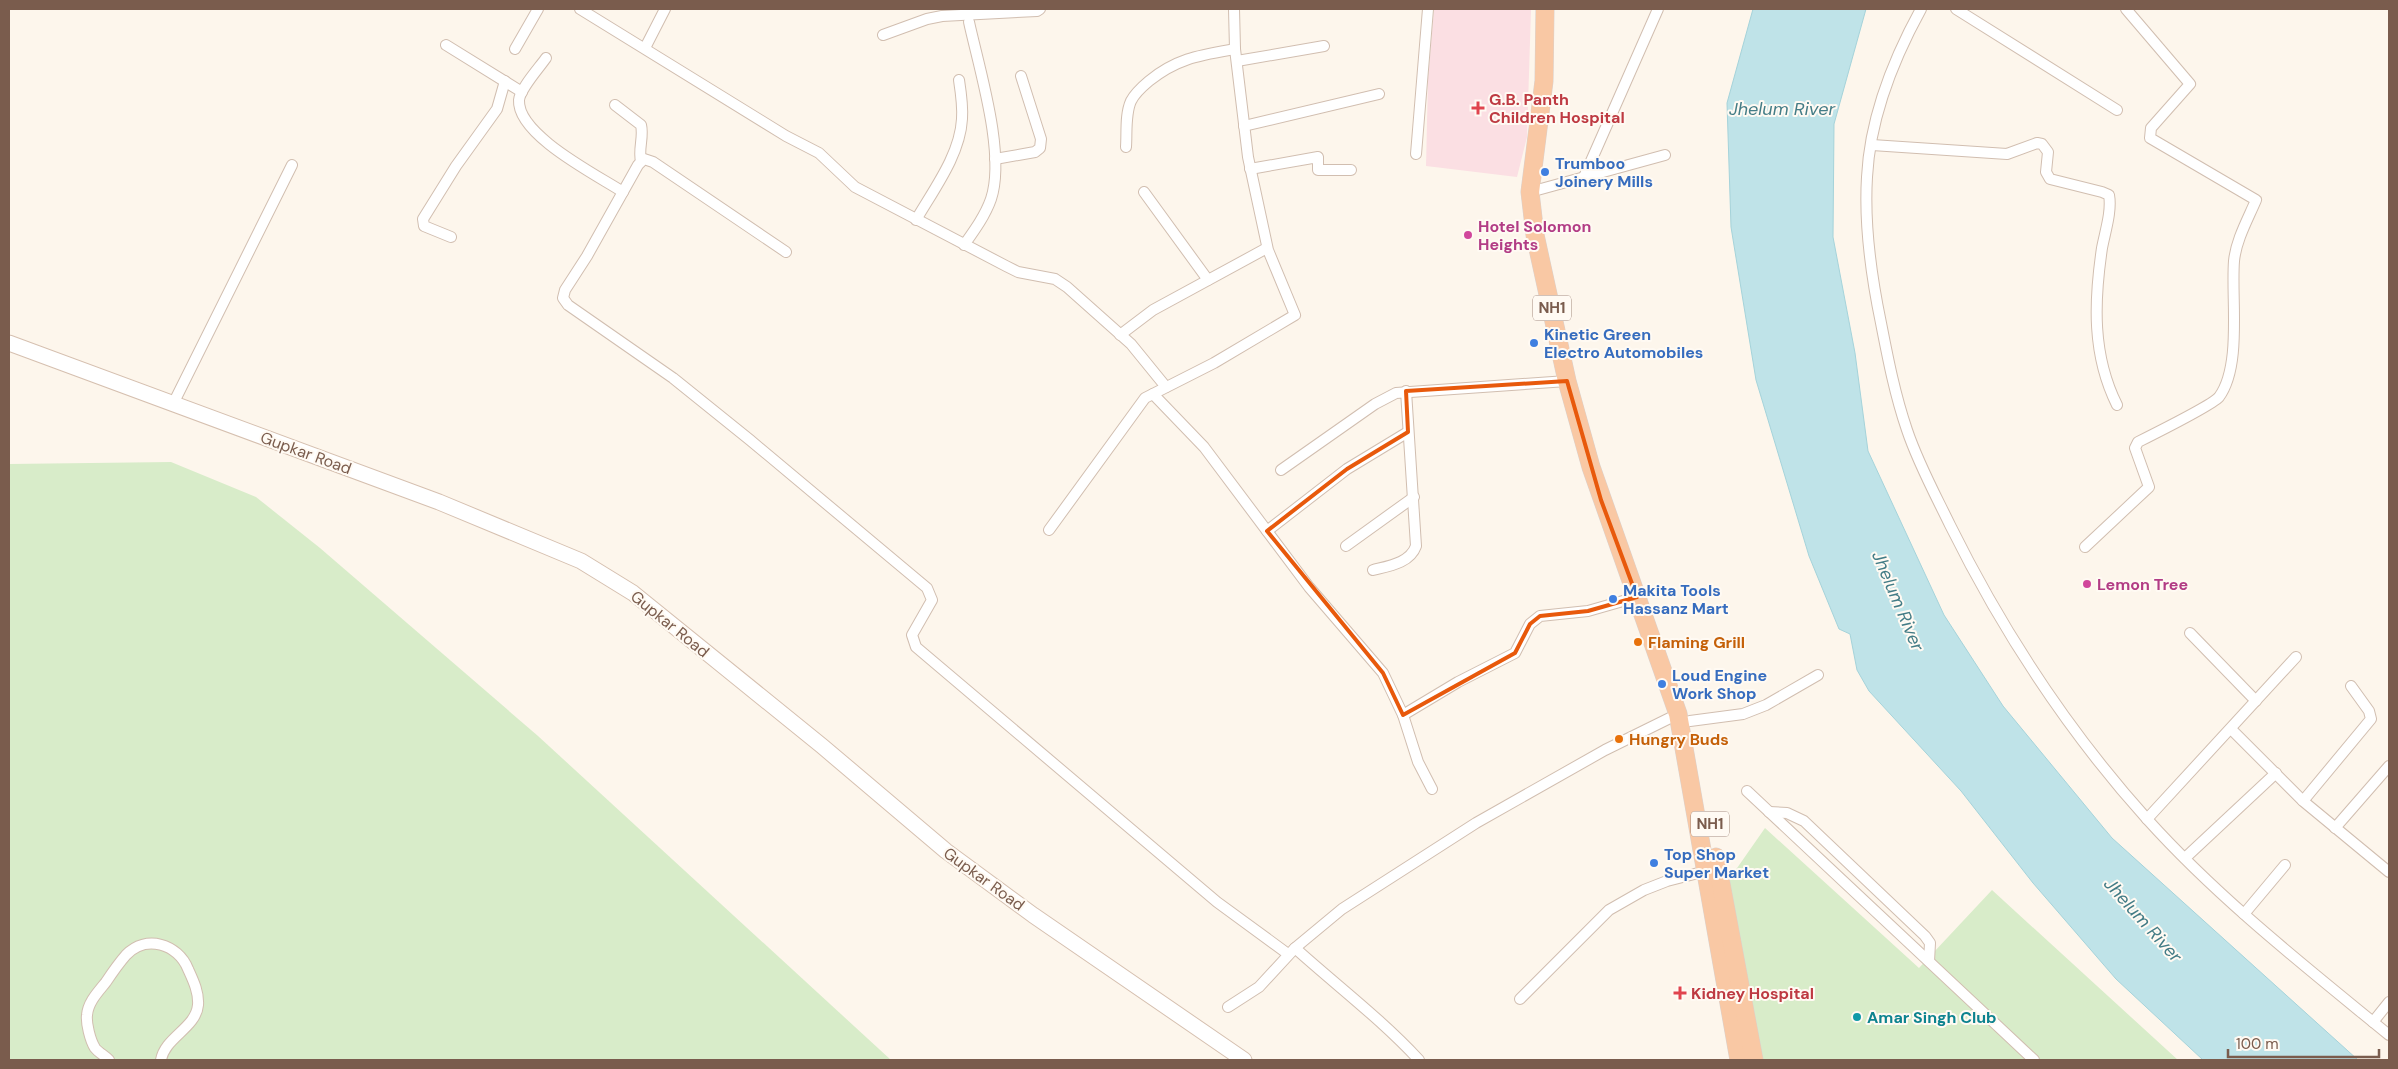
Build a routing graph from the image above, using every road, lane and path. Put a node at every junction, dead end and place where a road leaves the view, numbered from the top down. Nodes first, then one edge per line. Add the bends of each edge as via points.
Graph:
1 (538, 9) edge
2 (580, 9) edge
3 (664, 9) edge
4 (1040, 9) edge
5 (1234, 9) edge
6 (1428, 9) edge
7 (1545, 9) edge
8 (1658, 9) edge
9 (1921, 9) edge
10 (1956, 9) edge
11 (2126, 9) edge
12 (969, 22) dead end
13 (884, 36) dead end
14 (446, 45) dead end
15 (1324, 46) dead end
16 (645, 48) junction
17 (515, 49) dead end
18 (1235, 49) junction
19 (546, 58) dead end
20 (1236, 61) junction
21 (1021, 76) dead end
22 (959, 80) dead end
23 (505, 81) junction
24 (522, 92) junction
25 (1379, 94) dead end
26 (614, 105) dead end
27 (2116, 110) dead end
28 (1244, 126) junction
29 (1872, 145) junction
30 (1126, 147) dead end
31 (1416, 154) dead end
32 (1664, 155) dead end
33 (995, 159) junction
34 (641, 161) junction
35 (292, 165) dead end
36 (1250, 169) junction
37 (1352, 170) dead end
38 (1584, 177) junction
39 (623, 192) junction
40 (1144, 192) dead end
41 (1530, 192) junction
42 (916, 220) junction
43 (450, 236) dead end
44 (964, 245) junction
45 (1267, 248) junction
46 (786, 252) dead end
47 (1208, 280) junction
48 (1120, 335) junction
49 (9, 343) edge
50 (1567, 382) junction
51 (1166, 387) junction
52 (1406, 391) junction
53 (1153, 394) junction
54 (173, 404) junction
55 (2117, 405) dead end
56 (1408, 432) junction
57 (1280, 470) dead end
58 (1414, 497) junction
59 (1049, 530) dead end
60 (1267, 531) junction
61 (1346, 546) dead end
62 (2085, 547) dead end
63 (1373, 570) dead end
64 (1637, 597) junction
65 (2190, 633) dead end
66 (2296, 657) dead end
67 (1818, 675) dead end
68 (2351, 686) dead end
69 (2256, 701) junction
70 (1403, 714) junction
71 (1684, 718) junction
72 (2231, 729) junction
73 (2389, 766) edge
74 (2276, 773) junction
75 (1432, 789) dead end
76 (1747, 791) dead end
77 (2303, 801) junction
78 (1768, 812) junction
79 (2148, 819) junction
80 (2335, 828) junction
81 (2185, 858) junction
82 (2285, 865) dead end
83 (1706, 871) junction
84 (2389, 872) edge
85 (2244, 914) junction
86 (1291, 951) junction
87 (1929, 961) junction
88 (1520, 999) dead end
89 (2389, 1002) edge
90 (1228, 1007) dead end
91 (2373, 1022) junction
92 (2389, 1035) edge
93 (109, 1060) edge
94 (161, 1060) edge
95 (1244, 1060) edge
96 (1419, 1060) edge
97 (1739, 1060) edge
98 (1754, 1060) edge
99 (2034, 1060) edge

1 - 17 street
2 - 16 street
3 - 16 street
4 - 13 street via 942,16
5 - 18 street
6 - 31 street
7 - 41 highway, NH1 via 1544,81
8 - 38 street
9 - 29 street via 1899,49 1878,111
10 - 27 street
11 - 62 street via 2190,84 2151,128 2150,138 2256,200 2238,240 2234,260 2235,333 2223,389 2214,401 2138,442 2135,448 2148,487
12 - 33 street
14 - 23 street
15 - 20 street
16 - 42 street via 819,153 855,187
18 - 20 street
18 - 30 street via 1194,56 1172,64 1145,84 1132,100
19 - 24 street
20 - 28 street
21 - 33 street via 1040,148 1035,152
22 - 42 street via 962,120 957,142
23 - 24 street
23 - 43 street via 497,109 423,219 424,226
24 - 39 street via 520,109 536,132 566,156
25 - 28 street
26 - 34 street via 641,125
28 - 36 street
29 - 55 street via 2007,154 2042,144 2048,152 2046,172 2050,180 2108,195 2097,281 2096,340 2104,378
29 - 79 street via 1867,174 1866,229 1876,299 1907,431 1920,463 1977,580 2018,649 2056,707
32 - 38 street
33 - 44 street via 996,176 991,199
34 - 39 street
34 - 46 street via 648,159 653,162
35 - 54 street
36 - 37 street via 1318,157 1318,170
36 - 45 street
38 - 41 street
39 - 86 street via 565,290 564,301 672,378 927,588 932,600 912,635 916,647 1217,902
40 - 47 street
41 - 50 highway, NH1 via 1535,235
42 - 44 street
44 - 48 street via 1018,272 1055,279
45 - 47 street
45 - 51 street via 1295,315
47 - 48 street via 1153,310
48 - 51 street
49 - 54 main road, Gupkar Road
50 - 52 street
50 - 64 highway, NH1 via 1601,500
51 - 53 street
52 - 56 street
52 - 57 street via 1374,404
53 - 59 street via 1138,405
53 - 60 street via 1204,447
54 - 95 main road, Gupkar Road via 448,506 581,561 625,588 946,851
56 - 58 street
56 - 60 street via 1347,469
58 - 61 street
58 - 63 street via 1414,553 1402,561
60 - 70 street via 1309,587 1383,673
64 - 70 street via 1588,611 1546,614 1534,619 1515,653
64 - 71 highway, NH1
65 - 69 street
66 - 69 street
67 - 71 street via 1766,705 1743,714
68 - 77 street via 2371,719
69 - 72 street
70 - 75 street via 1418,762
71 - 83 highway, NH1
71 - 86 street via 1613,746 1476,823 1329,918
71 - 98 highway, NH1
72 - 74 street
72 - 79 street
73 - 80 street
74 - 77 street
74 - 81 street
76 - 78 street
77 - 80 street
78 - 87 street
78 - 87 street via 1787,813 1804,821 1925,936 1930,943
79 - 81 street
80 - 84 street
81 - 85 street
82 - 85 street
83 - 88 street via 1644,890 1609,910
83 - 97 highway, NH1
85 - 91 street
86 - 90 street via 1258,987
86 - 96 street via 1372,1014
87 - 99 street
89 - 91 street
91 - 92 street
93 - 94 street via 95,1047 88,1026 88,1010 127,954 137,947 152,945 171,947 179,953 198,992 198,1004 192,1020 168,1045

